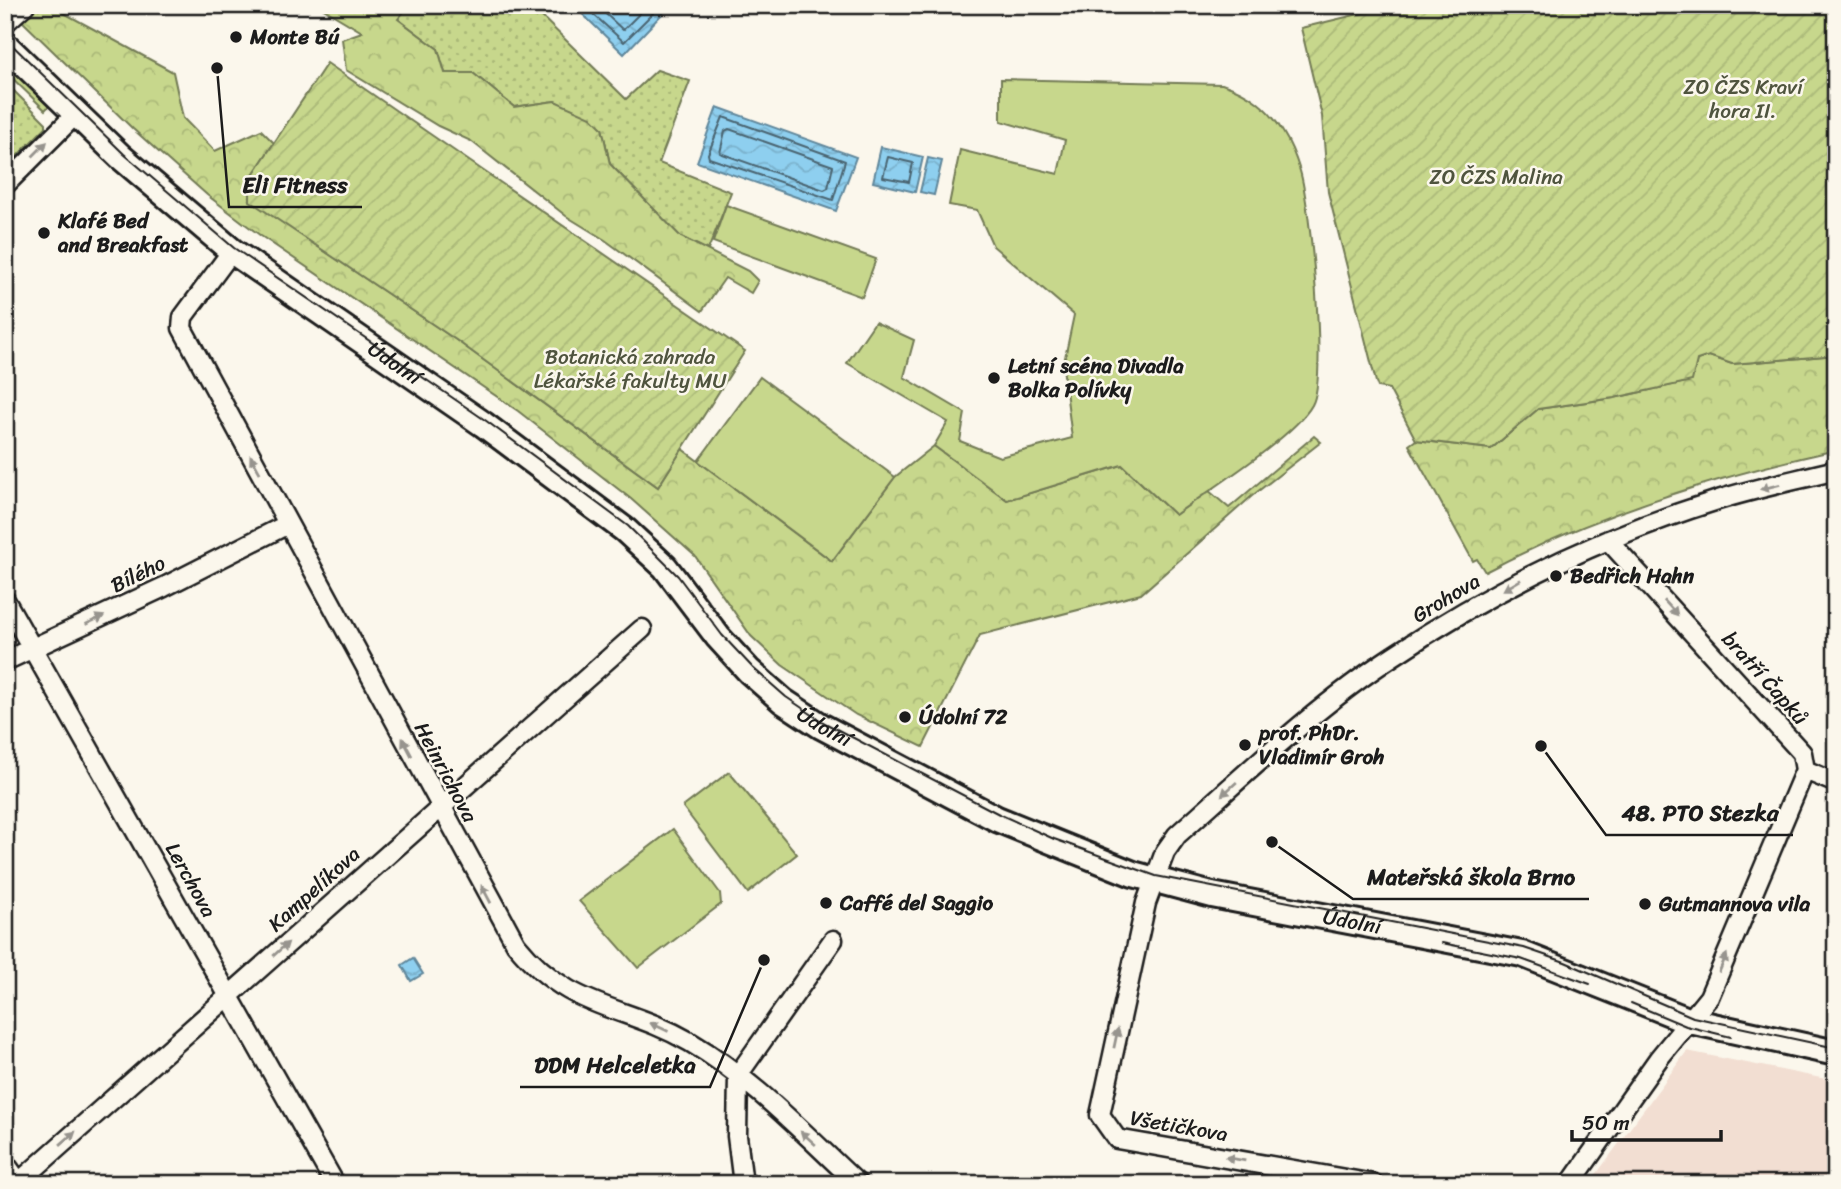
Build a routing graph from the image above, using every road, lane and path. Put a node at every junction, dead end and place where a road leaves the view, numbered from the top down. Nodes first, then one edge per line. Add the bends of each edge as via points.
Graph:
1 (26, 5) edge
2 (5, 23) edge
3 (5, 45) edge
4 (76, 114) junction
5 (5, 185) edge
6 (232, 251) junction
7 (1836, 470) edge
8 (288, 524) junction
9 (1608, 540) junction
10 (5, 600) edge
11 (642, 629) dead end
12 (33, 649) junction
13 (5, 660) edge
14 (1805, 770) junction
15 (1836, 783) edge
16 (439, 807) junction
17 (1154, 880) junction
18 (833, 940) dead end
19 (231, 995) junction
20 (1690, 1021) junction
21 (1836, 1053) edge
22 (738, 1075) junction
23 (5, 1163) edge
24 (18, 1183) edge
25 (335, 1184) edge
26 (743, 1184) edge
27 (858, 1184) edge
28 (1374, 1184) edge
29 (1570, 1184) edge

1 - 2 street
3 - 4 street, Údolní
5 -> 4 street
4 - 6 street, Údolní
8 -> 6 street, Heinrichova via 182,328 186,312
6 - 17 street, Údolní via 483,424 625,530 674,579 743,665 795,709 997,819
7 -> 9 street, Grohova via 1718,500
12 -> 8 street, Bílého
16 -> 8 street, Heinrichova
9 -> 14 street, bratří Čapků via 1802,753
9 -> 17 street, Grohova via 1524,578 1382,664 1298,728 1177,835
10 - 12 street, Lerchova
11 - 16 street, Kampelíkova
12 - 13 street, Bílého
12 - 19 street, Lerchova
14 - 15 street
20 -> 14 street via 1709,997
19 -> 16 street, Kampelíkova
22 -> 16 street, Heinrichova via 688,1041 576,996 533,965 496,913
17 - 20 street, Údolní via 1522,954
28 -> 17 street, Všetičkova via 1117,1139 1100,1115
18 - 22 street
24 -> 19 street, Kampelíkova
19 - 25 street, Lerchova
20 - 21 street, Údolní
20 - 29 street
22 - 26 street via 737,1136
27 -> 22 street, Heinrichova
23 - 24 street

